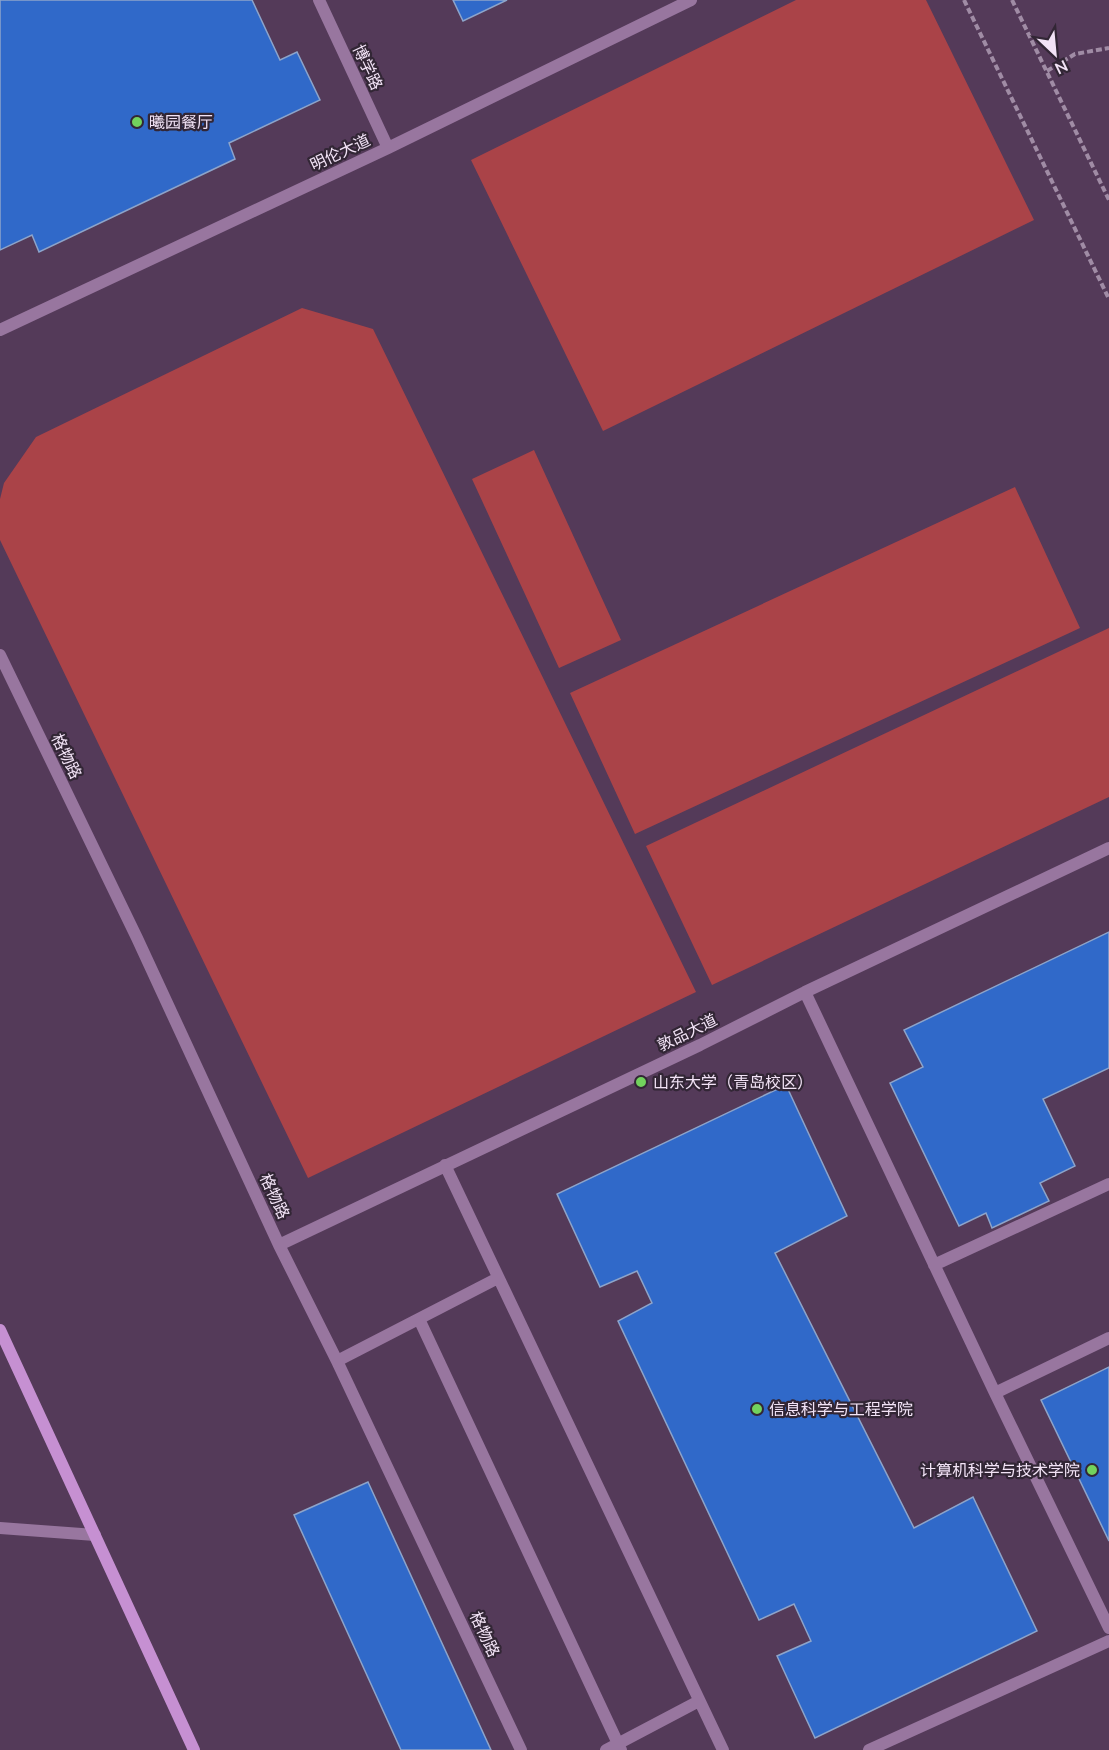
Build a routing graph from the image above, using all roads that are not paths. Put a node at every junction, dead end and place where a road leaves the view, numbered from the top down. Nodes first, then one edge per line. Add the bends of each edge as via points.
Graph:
1 (319, 0) edge
2 (691, 0) edge
3 (388, 148) junction
4 (0, 330) edge
5 (0, 655) edge
6 (1109, 848) edge
7 (805, 992) junction
8 (445, 1165) junction
9 (1109, 1184) edge
10 (279, 1245) junction
11 (934, 1265) junction
12 (498, 1278) junction
13 (419, 1319) junction
14 (0, 1330) edge
15 (1109, 1338) edge
16 (337, 1361) junction
17 (995, 1393) junction
18 (0, 1527) edge
19 (95, 1535) junction
20 (1109, 1628) edge
21 (1109, 1641) edge
22 (699, 1701) junction
23 (620, 1747) edge
24 (194, 1750) edge
25 (521, 1750) edge
26 (606, 1750) edge
27 (723, 1750) edge
28 (869, 1750) edge

1 - 3 street, 博学路
2 - 3 street, 明伦大道
3 - 4 street, 明伦大道
5 - 10 street, 格物路
6 - 7 street, 敦品大道
7 - 8 street, 敦品大道
7 - 11 street
8 - 10 street, 敦品大道
8 - 12 street
9 - 11 street
10 - 16 street, 格物路
11 - 17 street
12 - 13 street
12 - 22 street
13 - 16 street
13 - 23 street
14 - 19 main road
15 - 17 street
16 - 25 street, 格物路
17 - 20 street
18 - 19 street
19 - 24 main road
21 - 28 street
22 - 23 street
22 - 27 street
23 - 26 street

